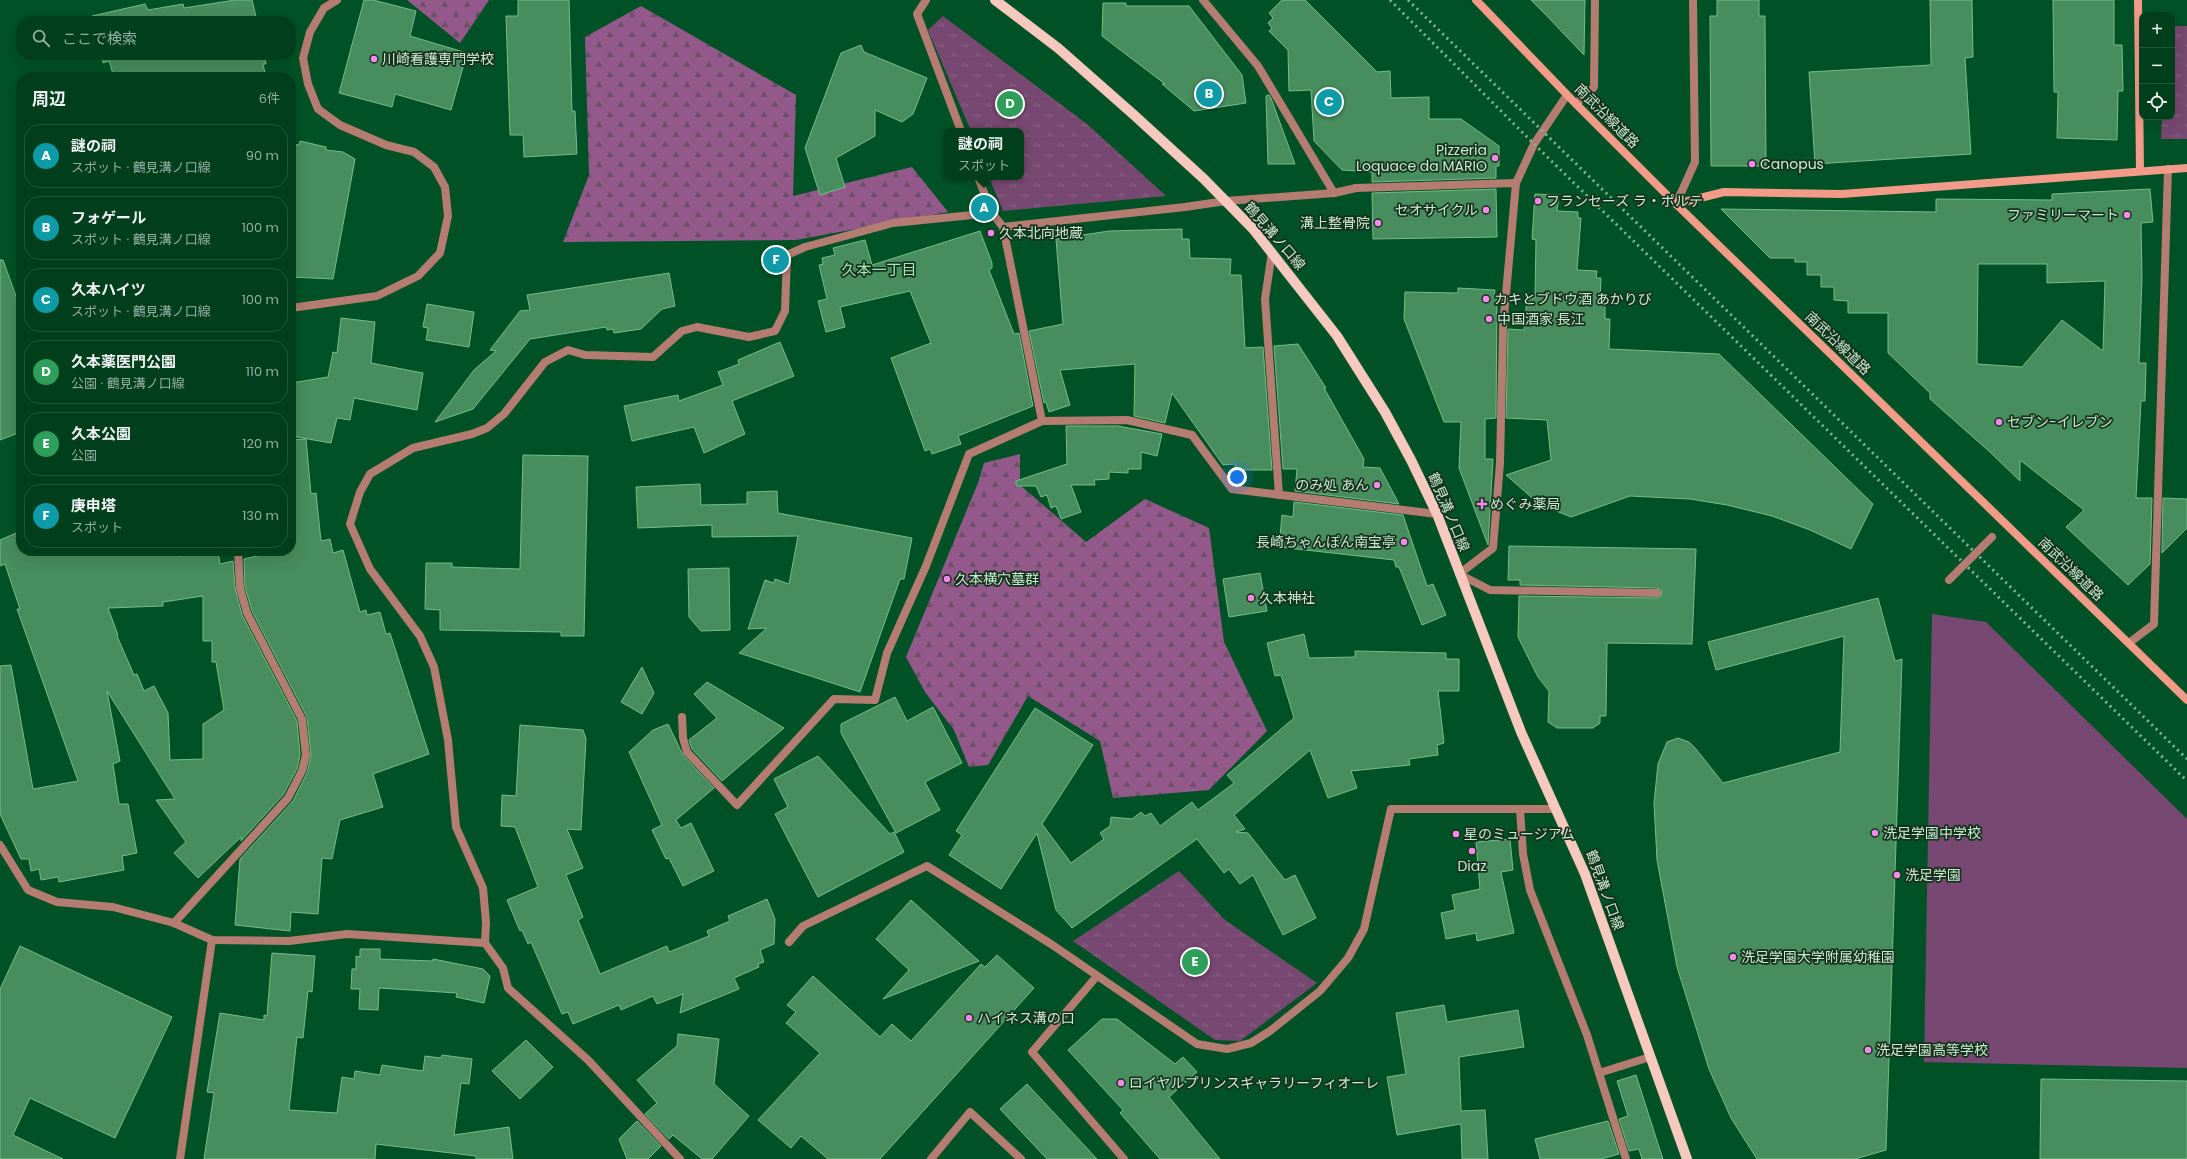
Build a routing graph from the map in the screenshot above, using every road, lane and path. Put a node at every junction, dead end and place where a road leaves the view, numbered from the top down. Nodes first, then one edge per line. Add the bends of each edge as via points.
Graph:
1 (337, 0) edge
2 (926, 0) edge
3 (995, 0) edge
4 (1202, 0) edge
5 (1476, 0) edge
6 (1595, 0) edge
7 (1693, 0) edge
8 (2138, 0) edge
9 (1568, 95) junction
10 (1576, 104) junction
11 (960, 128) edge
12 (2187, 168) edge
13 (2168, 169) junction
14 (2140, 171) junction
15 (979, 180) edge
16 (1516, 183) junction
17 (1334, 193) junction
18 (1226, 201) junction
19 (1676, 204) junction
20 (992, 213) junction
21 (1003, 227) junction
22 (1272, 252) junction
23 (296, 307) edge
24 (1042, 421) junction
25 (1279, 495) junction
26 (1437, 514) junction
27 (1992, 537) dead end
28 (238, 556) edge
29 (1460, 574) junction
30 (1949, 580) dead end
31 (1657, 593) dead end
32 (2129, 643) junction
33 (2187, 700) edge
34 (682, 717) dead end
35 (1520, 809) junction
36 (1556, 809) junction
37 (0, 845) edge
38 (174, 923) junction
39 (212, 940) junction
40 (485, 942) junction
41 (789, 942) dead end
42 (1097, 976) junction
43 (1650, 1057) junction
44 (1600, 1073) junction
45 (180, 1159) edge
46 (680, 1159) edge
47 (931, 1159) edge
48 (1021, 1159) edge
49 (1124, 1159) edge
50 (1626, 1159) edge
51 (1687, 1159) edge

1 - 23 street via 324,8 310,32 303,58 308,84 318,109 340,125 386,145 414,152 434,168 445,187 448,216 440,253 418,276 377,296
2 - 11 street via 917,14
3 - 18 main road, 鶴見溝ノ口線 via 1058,48 1169,146
4 - 17 street via 1258,66
5 - 9 street, 南武沿線道路
6 - 10 street via 1594,87
7 - 19 street via 1695,162
8 - 14 street
9 - 10 street, 南武沿線道路
9 - 16 street via 1534,144
10 - 19 street, 南武沿線道路
12 - 13 street
13 - 14 street
13 - 32 street via 2154,624
14 - 19 street via 1842,194 1724,192
15 - 20 street
16 - 17 street via 1356,188
16 - 29 street via 1503,327 1500,463 1493,548
17 - 18 street
18 - 21 street
18 - 22 main road, 鶴見溝ノ口線
19 - 32 street, 南武沿線道路
20 - 21 street
20 - 40 street via 893,223 805,247 787,255 785,310 775,331 748,337 697,326 682,331 653,357 585,355 568,350 545,362 504,414 487,428 412,448 370,474 360,492 350,524 370,569 420,636 434,667 448,740 456,827 483,888
21 - 24 street
22 - 25 street via 1265,299
22 - 26 main road, 鶴見溝ノ口線 via 1337,336 1362,374 1398,435
24 - 25 street via 1127,420 1192,435 1232,489
24 - 34 street via 969,454 926,566 887,653 875,700 834,699 738,805 687,752
25 - 26 street
26 - 29 main road, 鶴見溝ノ口線
27 - 30 street, bridge
28 - 38 street via 240,588 247,613 302,719 306,755 302,771 288,798
29 - 31 street via 1490,590
29 - 36 main road, 鶴見溝ノ口線 via 1521,732
32 - 33 street, 南武沿線道路
35 - 36 street
35 - 42 street via 1391,809 1364,929 1348,958 1320,991 1251,1043 1227,1049 1198,1044
35 - 44 street via 1523,854 1530,890
36 - 43 main road, 鶴見溝ノ口線 via 1585,874
37 - 38 street via 28,890 56,902 113,907
38 - 39 street
39 - 40 street via 289,941 347,934
39 - 45 street
40 - 46 street via 503,968 508,988 588,1060
41 - 42 street via 803,926 927,866
42 - 49 street via 1032,1052
43 - 44 street
43 - 51 main road, 鶴見溝ノ口線
44 - 50 street
47 - 48 street via 970,1112

